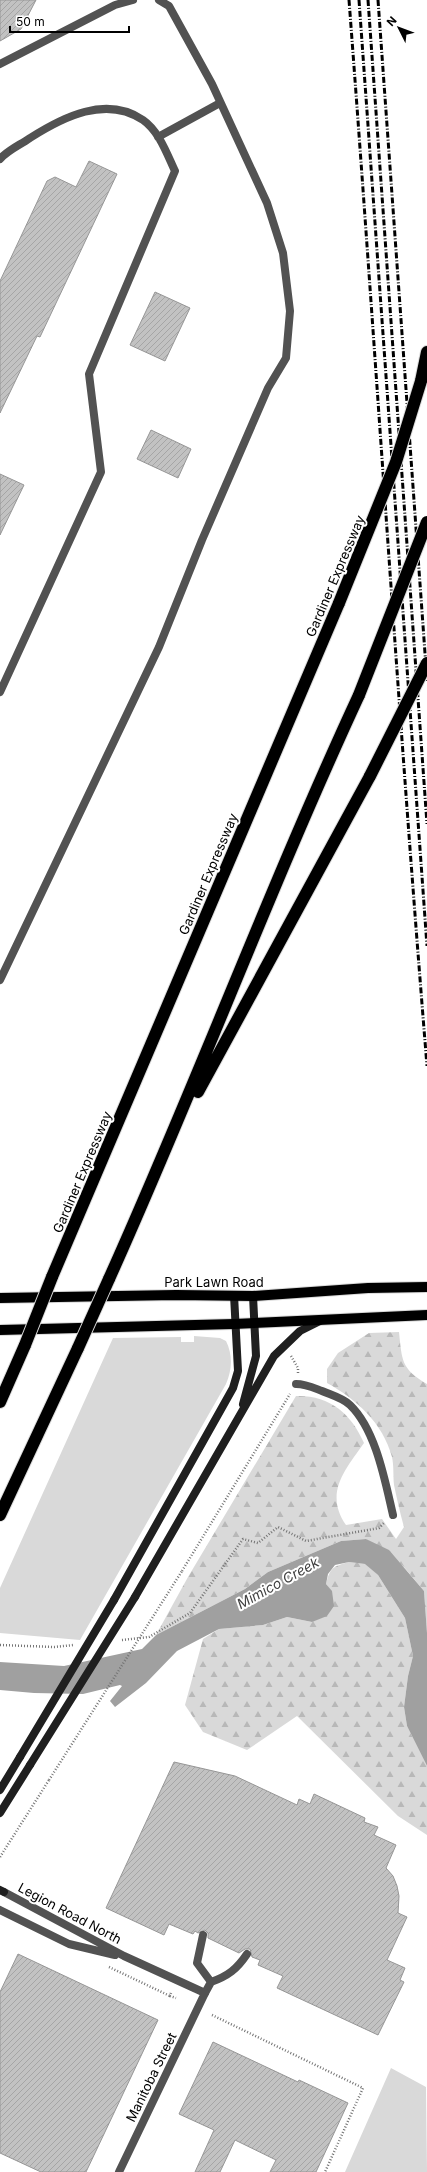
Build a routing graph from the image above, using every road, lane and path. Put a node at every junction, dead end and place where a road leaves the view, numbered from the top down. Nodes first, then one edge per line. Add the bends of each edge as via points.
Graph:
1 (133, 0) edge
2 (159, 0) edge
3 (0, 64) edge
4 (220, 103) junction
5 (158, 137) junction
6 (0, 159) edge
7 (427, 352) edge
8 (427, 522) edge
9 (427, 663) edge
10 (0, 692) edge
11 (0, 980) edge
12 (154, 1180) junction
13 (427, 1287) edge
14 (234, 1295) junction
15 (252, 1296) junction
16 (0, 1298) edge
17 (427, 1315) edge
18 (323, 1319) junction
19 (254, 1323) junction
20 (234, 1324) junction
21 (0, 1330) edge
22 (288, 1350) dead end
23 (296, 1384) junction
24 (0, 1402) edge
25 (240, 1414) junction
26 (0, 1515) edge
27 (393, 1515) joint
28 (190, 1613) dead end
29 (0, 1790) edge
30 (0, 1813) edge
31 (0, 1857) edge
32 (2, 1890) edge
33 (0, 1910) edge
34 (203, 1935) dead end
35 (247, 1954) dead end
36 (124, 1956) junction
37 (210, 1982) junction
38 (171, 1993) dead end
39 (204, 1993) junction
40 (176, 1998) dead end
41 (212, 2015) dead end
42 (118, 2172) edge
43 (325, 2172) edge

1 - 3 street via 114,5
2 - 4 street via 169,6
4 - 5 street
4 - 11 street via 267,203 283,253 290,311 286,358 268,388 159,647
5 - 6 street via 144,120 129,113 104,109 81,112 50,125
5 - 10 street via 175,171 89,374 101,472
7 - 24 highway, Gardiner Expressway, bridge via 396,462 339,603
8 - 12 highway, bridge via 360,695 314,793
9 - 12 highway, bridge via 370,776 206,1076
12 - 26 highway, bridge
13 - 15 main road, Park Lawn Road via 368,1288
14 - 15 main road, Park Lawn Road
14 - 16 main road, Park Lawn Road
14 - 20 main road
15 - 19 main road
17 - 18 main road
18 - 19 main road
18 - 25 main road via 300,1331 274,1356
19 - 20 main road
19 - 25 main road via 256,1356
20 - 21 main road
20 - 29 main road, bridge via 238,1370 233,1388 114,1600
22 - 23 path via 298,1368
23 - 27 street via 303,1384 334,1396 349,1404 359,1416 369,1434 383,1472
23 - 31 path, bridge via 182,1571
25 - 30 main road, bridge via 135,1597
27 - 28 path via 379,1528 306,1542 278,1527 258,1543 243,1539
32 - 36 street, Legion Road North
33 - 36 street, Legion Road North via 69,1944
34 - 37 street via 197,1963
35 - 37 street via 229,1975
36 - 39 street, Legion Road North
37 - 39 street, Manitoba Street
38 - 40 path via 170,1996
39 - 42 street, Manitoba Street
41 - 43 path via 364,2088

